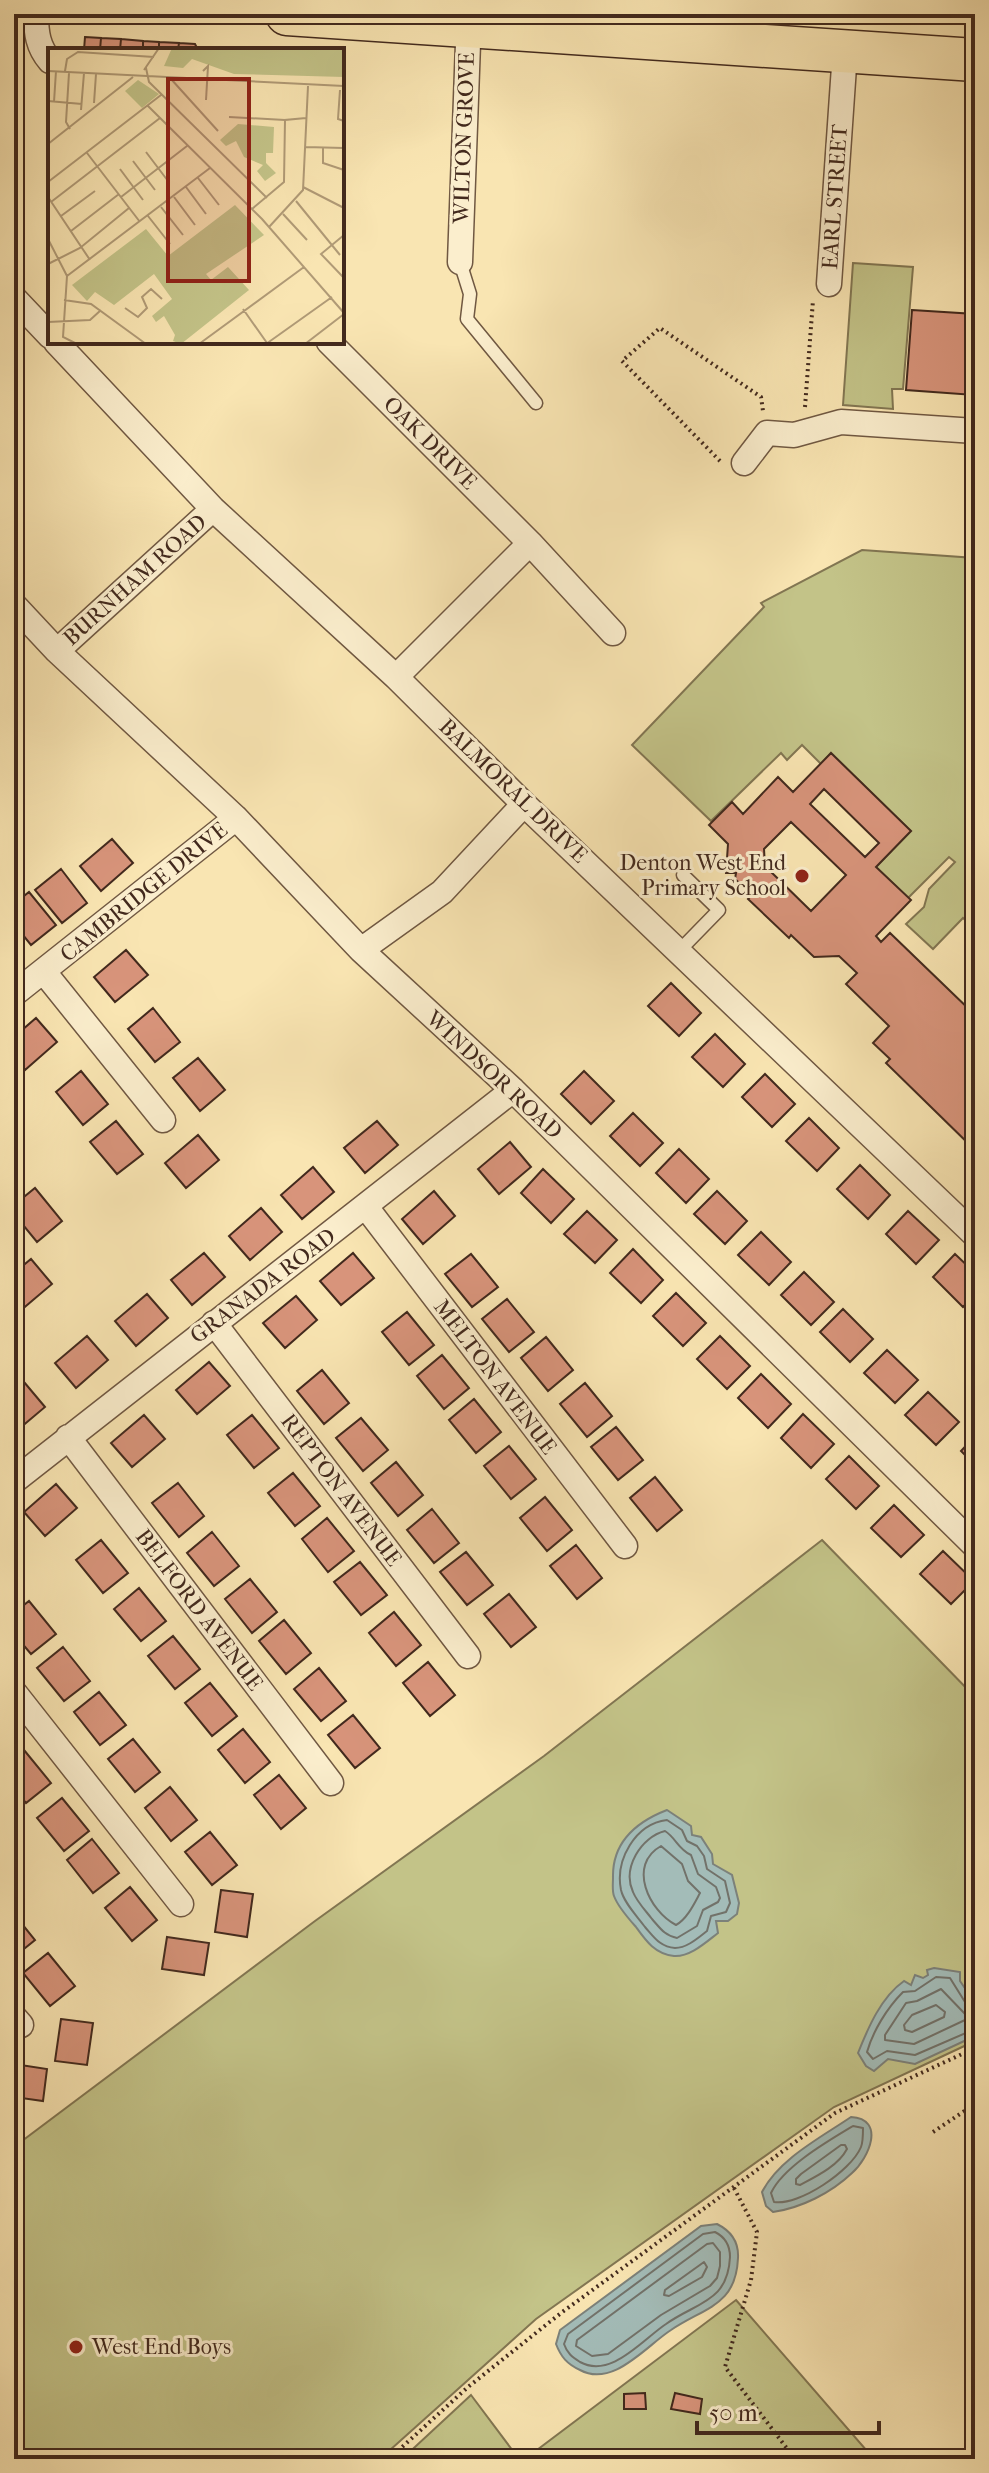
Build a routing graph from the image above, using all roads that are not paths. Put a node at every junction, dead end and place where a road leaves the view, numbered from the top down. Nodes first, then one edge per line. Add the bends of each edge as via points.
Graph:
1 (36, 14) edge
2 (287, 14) edge
3 (469, 20) edge
4 (845, 52) junction
5 (48, 59) edge
6 (975, 60) edge
7 (460, 262) joint
8 (829, 284) road end
9 (14, 298) edge
10 (48, 334) edge
11 (58, 344) edge
12 (331, 344) edge
13 (536, 403) dead end
14 (975, 431) edge
15 (744, 463) road end
16 (213, 509) junction
17 (530, 543) junction
18 (14, 605) edge
19 (613, 633) dead end
20 (57, 651) junction
21 (396, 677) junction
22 (524, 804) junction
23 (236, 818) junction
24 (683, 875) dead end
25 (361, 950) junction
26 (679, 951) junction
27 (44, 972) junction
28 (14, 994) edge
29 (513, 1090) junction
30 (163, 1120) dead end
31 (366, 1207) junction
32 (975, 1235) edge
33 (214, 1323) junction
34 (68, 1437) junction
35 (14, 1481) edge
36 (625, 1546) dead end
37 (975, 1546) edge
38 (468, 1656) dead end
39 (14, 1692) edge
40 (331, 1783) dead end
41 (181, 1904) dead end

1 - 5 street via 41,50
2 - 3 highway
3 - 4 highway
3 - 7 street, WILTON GROVE
4 - 6 highway
4 - 8 street, EARL STREET
7 - 13 lane via 470,294 467,319
9 - 10 street
11 - 16 street, BALMORAL DRIVE
12 - 17 street, OAK DRIVE
14 - 15 street via 841,422 794,435 767,433
16 - 20 street, BURNHAM ROAD
16 - 21 street, BALMORAL DRIVE
17 - 19 street, OAK DRIVE
17 - 21 street
18 - 20 street, WINDSOR ROAD
20 - 23 street, WINDSOR ROAD
21 - 22 street, BALMORAL DRIVE
22 - 25 street via 442,892
22 - 26 street, BALMORAL DRIVE
23 - 25 street, WINDSOR ROAD
23 - 27 street, CAMBRIDGE DRIVE
24 - 26 lane via 719,910
25 - 29 street, WINDSOR ROAD
26 - 32 street, BALMORAL DRIVE
27 - 28 street, CAMBRIDGE DRIVE
27 - 30 street
29 - 31 street, GRANADA ROAD
29 - 37 street, WINDSOR ROAD
31 - 33 street, GRANADA ROAD
31 - 36 street, MELTON AVENUE
33 - 34 street, GRANADA ROAD
33 - 38 street, REPTON AVENUE
34 - 35 street, GRANADA ROAD
34 - 40 street, BELFORD AVENUE
39 - 41 street

